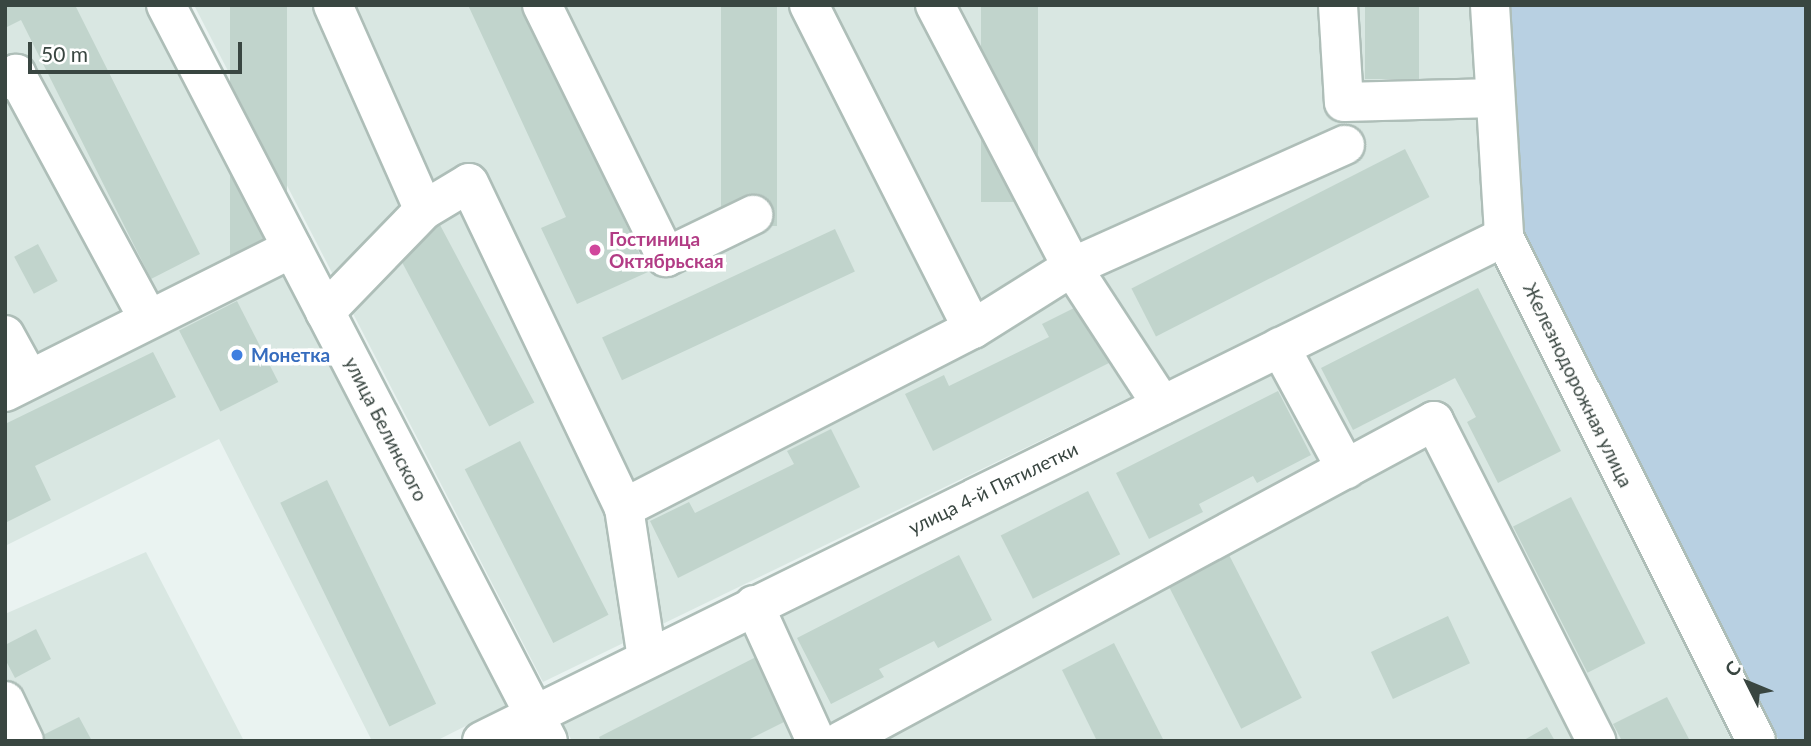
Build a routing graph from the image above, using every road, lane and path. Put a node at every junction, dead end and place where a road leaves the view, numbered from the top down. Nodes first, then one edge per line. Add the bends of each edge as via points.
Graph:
1 (166, 5) edge
2 (333, 5) edge
3 (542, 5) edge
4 (808, 5) edge
5 (936, 5) edge
6 (1338, 5) edge
7 (1490, 5) edge
8 (5, 80) edge
9 (1496, 98) junction
10 (1345, 145) dead end
11 (424, 210) junction
12 (752, 215) dead end
13 (1504, 237) junction
14 (292, 248) junction
15 (1072, 267) junction
16 (325, 312) junction
17 (148, 318) junction
18 (973, 329) junction
19 (5, 335) edge
20 (1280, 347) junction
21 (17, 385) edge
22 (1162, 405) junction
23 (1346, 469) junction
24 (624, 508) junction
25 (754, 606) junction
26 (647, 658) junction
27 (5, 701) edge
28 (541, 727) edge
29 (858, 737) edge
30 (24, 741) edge
31 (481, 741) edge
32 (816, 741) edge
33 (1597, 741) edge
34 (1756, 741) edge

1 - 14 street, улица Белинского
2 - 11 street
3 - 12 street via 666,257
4 - 18 street
5 - 15 street
6 - 9 street via 1344,102
7 - 9 street, Железнодорожная улица
8 - 17 street via 16,74
9 - 13 street, Железнодорожная улица
10 - 15 street
11 - 16 street
11 - 24 street via 469,183
13 - 20 street, улица 4-й Пятилетки
13 - 34 street, Железнодорожная улица
14 - 16 street, улица Белинского
14 - 17 street
15 - 18 street
15 - 22 street
16 - 28 street, улица Белинского
17 - 21 street
18 - 24 street
19 - 21 street
20 - 22 street, улица 4-й Пятилетки
20 - 23 street
22 - 25 street, улица 4-й Пятилетки
23 - 29 street
23 - 33 street via 1434,421
24 - 26 street
25 - 26 street, улица 4-й Пятилетки
25 - 32 street
26 - 28 street, улица 4-й Пятилетки
27 - 30 street
28 - 31 street, улица 4-й Пятилетки

